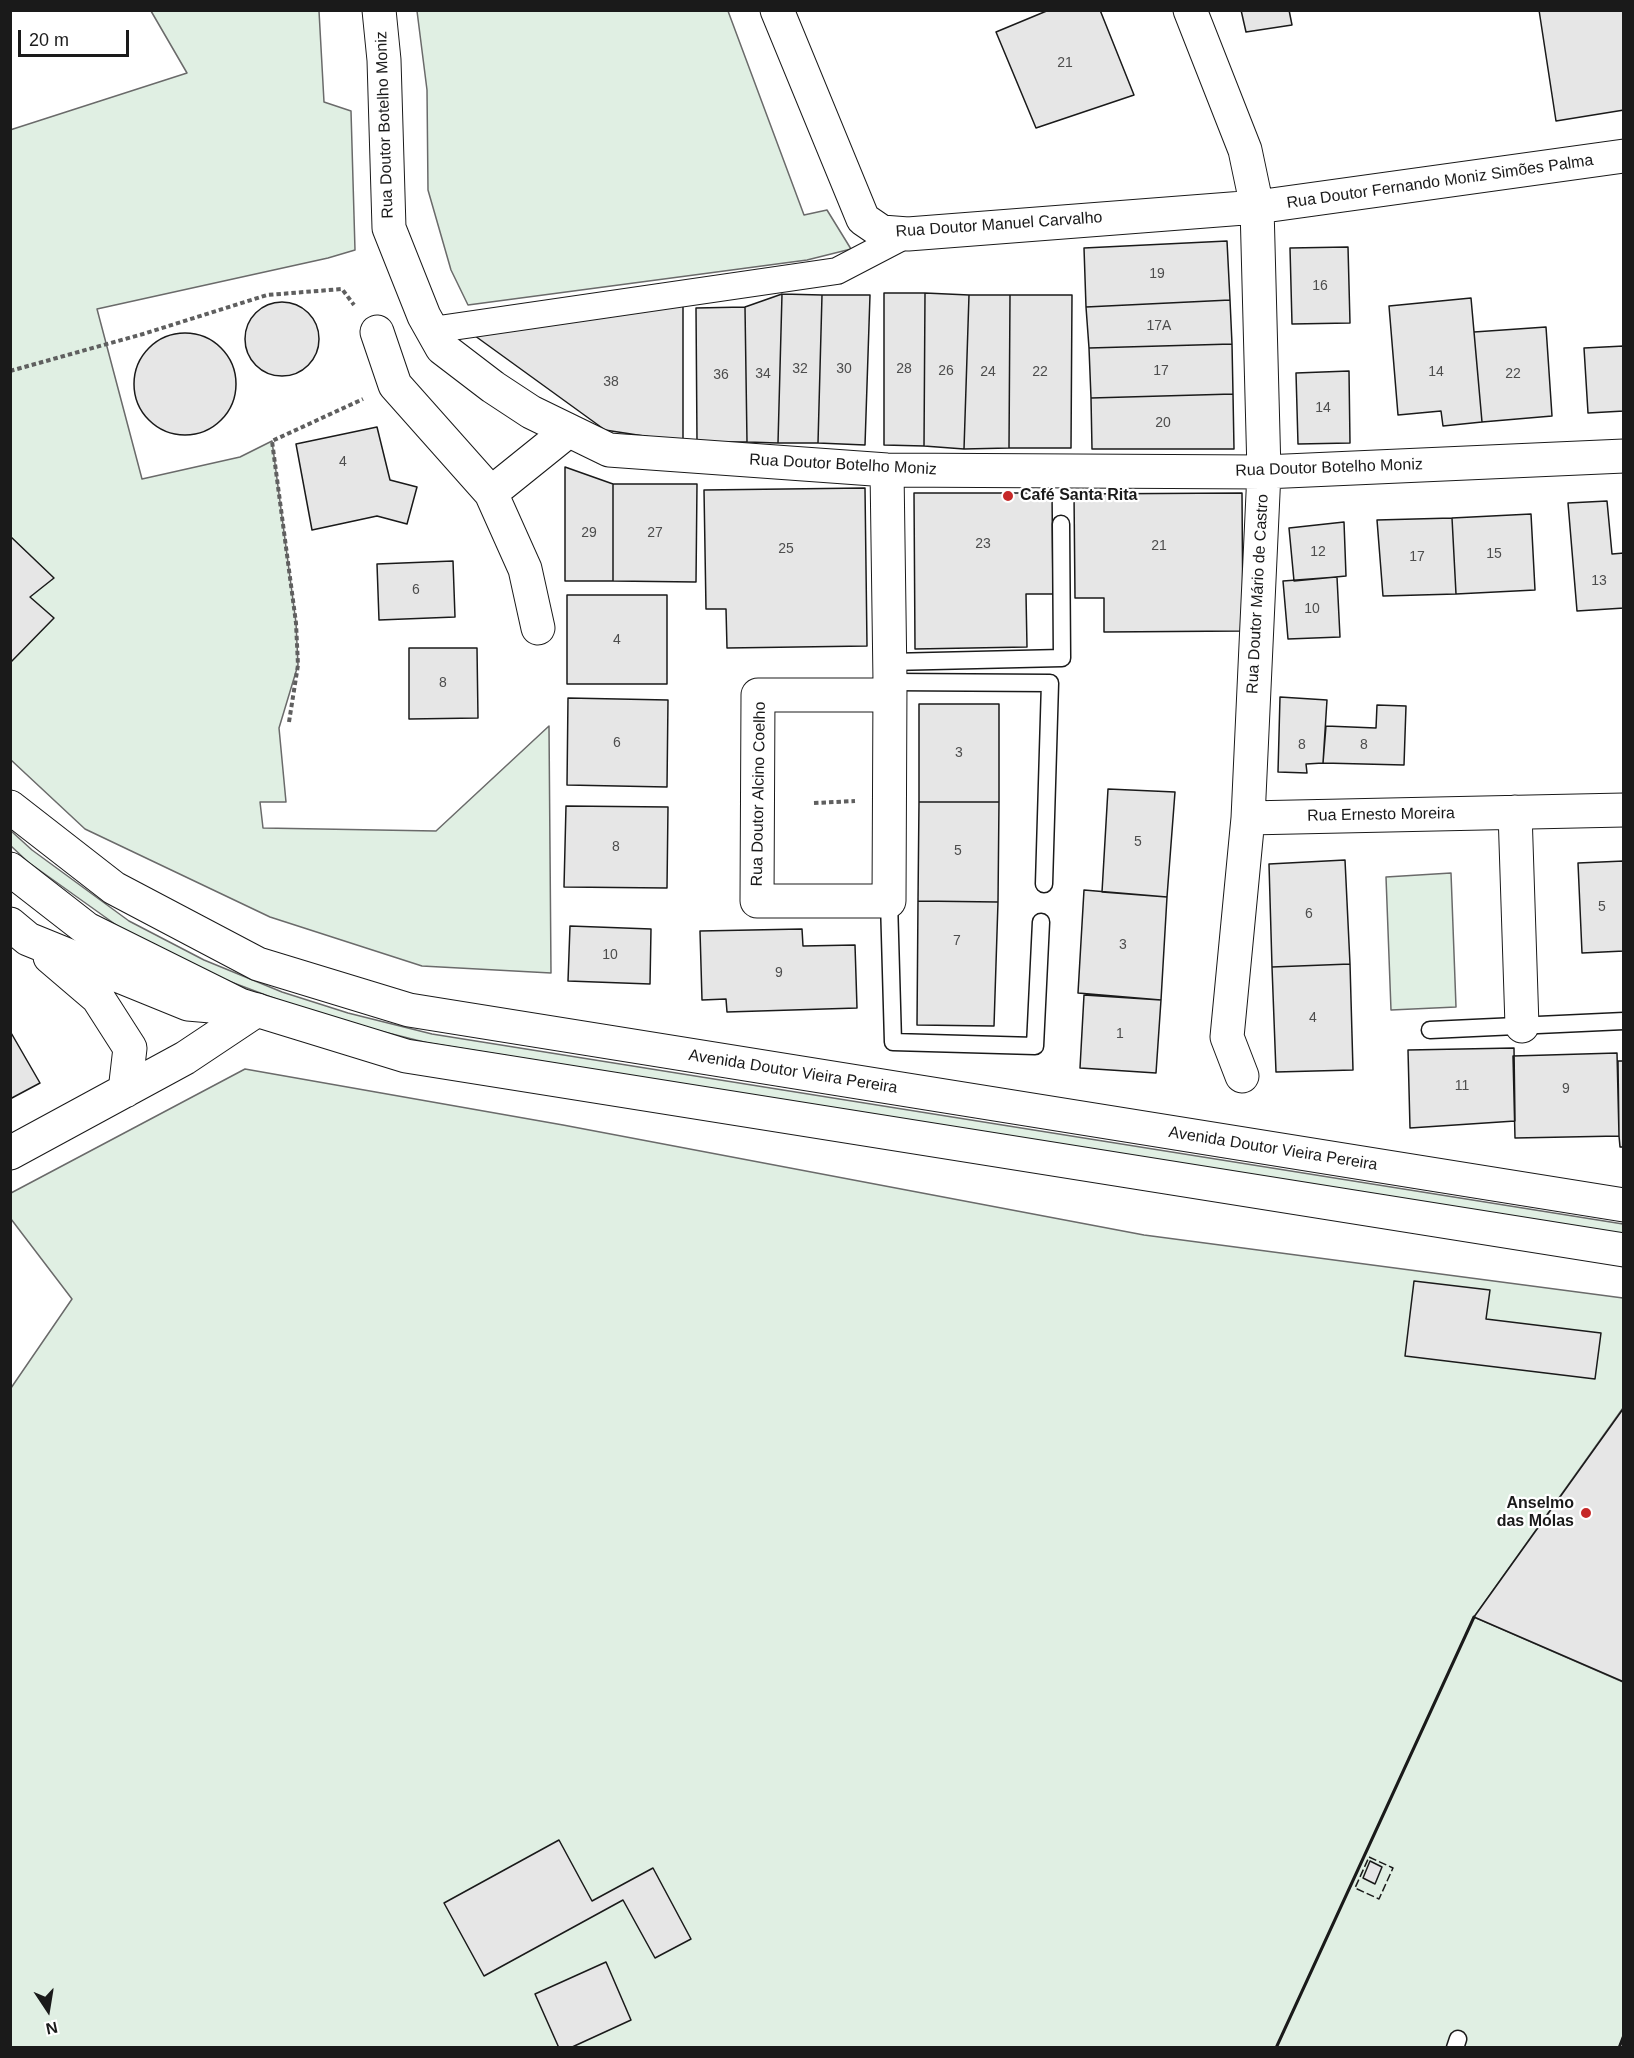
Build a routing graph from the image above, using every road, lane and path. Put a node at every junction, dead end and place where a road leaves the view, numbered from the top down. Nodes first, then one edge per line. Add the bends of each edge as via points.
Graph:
1 (379, 10) edge
2 (777, 10) edge
3 (1190, 10) edge
4 (1623, 156) edge
5 (1257, 207) junction
6 (909, 234) junction
7 (432, 330) junction
8 (377, 332) joint
9 (10, 371) edge
10 (395, 385) junction
11 (568, 431) junction
12 (1623, 456) edge
13 (887, 470) junction
14 (1264, 472) junction
15 (491, 493) junction
16 (1061, 524) dead end
17 (538, 628) dead end
18 (890, 680) junction
19 (289, 722) dead end
20 (10, 807) edge
21 (1623, 810) edge
22 (1515, 812) junction
23 (1248, 818) junction
24 (10, 869) edge
25 (1044, 884) dead end
26 (889, 901) junction
27 (1041, 922) dead end
28 (20, 931) edge
29 (257, 1010) junction
30 (1623, 1021) edge
31 (1522, 1026) junction
32 (1430, 1030) dead end
33 (1242, 1076) dead end
34 (125, 1091) junction
35 (10, 1153) edge
36 (1623, 1205) edge
37 (1623, 1250) edge

1 - 7 street, Rua Doutor Botelho Moniz via 389,228
2 - 6 street, Rua Doutor Manuel Carvalho via 864,219 882,232
3 - 5 street, Rua Doutor Mário de Castro via 1245,150
4 - 5 street, Rua Doutor Fernando Moniz Simões Palma
5 - 6 street, Rua Doutor Manuel Carvalho
5 - 14 street, Rua Doutor Mário de Castro
6 - 7 street via 837,271
7 - 11 street, Rua Doutor Botelho Moniz via 442,348 493,387
8 - 9 path via 342,290 267,295
8 - 10 street
10 - 15 street
10 - 19 path via 272,441 297,623 298,665
11 - 13 street, Rua Doutor Botelho Moniz via 609,450
11 - 15 street
12 - 14 street, Rua Doutor Botelho Moniz
13 - 14 street, Rua Doutor Botelho Moniz
13 - 18 street
14 - 23 street, Rua Doutor Mário de Castro
15 - 17 street via 525,569
16 - 18 lane via 1062,658
18 - 25 lane via 1050,683
18 - 26 street
18 - 26 street, Rua Doutor Alcino Coelho via 758,695 757,878 757,900
20 - 36 street, Avenida Doutor Vieira Pereira via 114,888 258,964 410,1010
21 - 22 street, Rua Ernesto Moreira
22 - 23 street, Rua Ernesto Moreira
22 - 31 street
23 - 33 street, Rua Doutor Mário de Castro via 1227,1037
24 - 29 street via 87,929
26 - 27 lane via 893,1042 1035,1046
28 - 29 street via 188,1004
28 - 34 street via 98,998 130,1048
29 - 34 street via 185,1059
29 - 37 street via 406,1056
30 - 31 lane
31 - 32 lane
34 - 35 street

